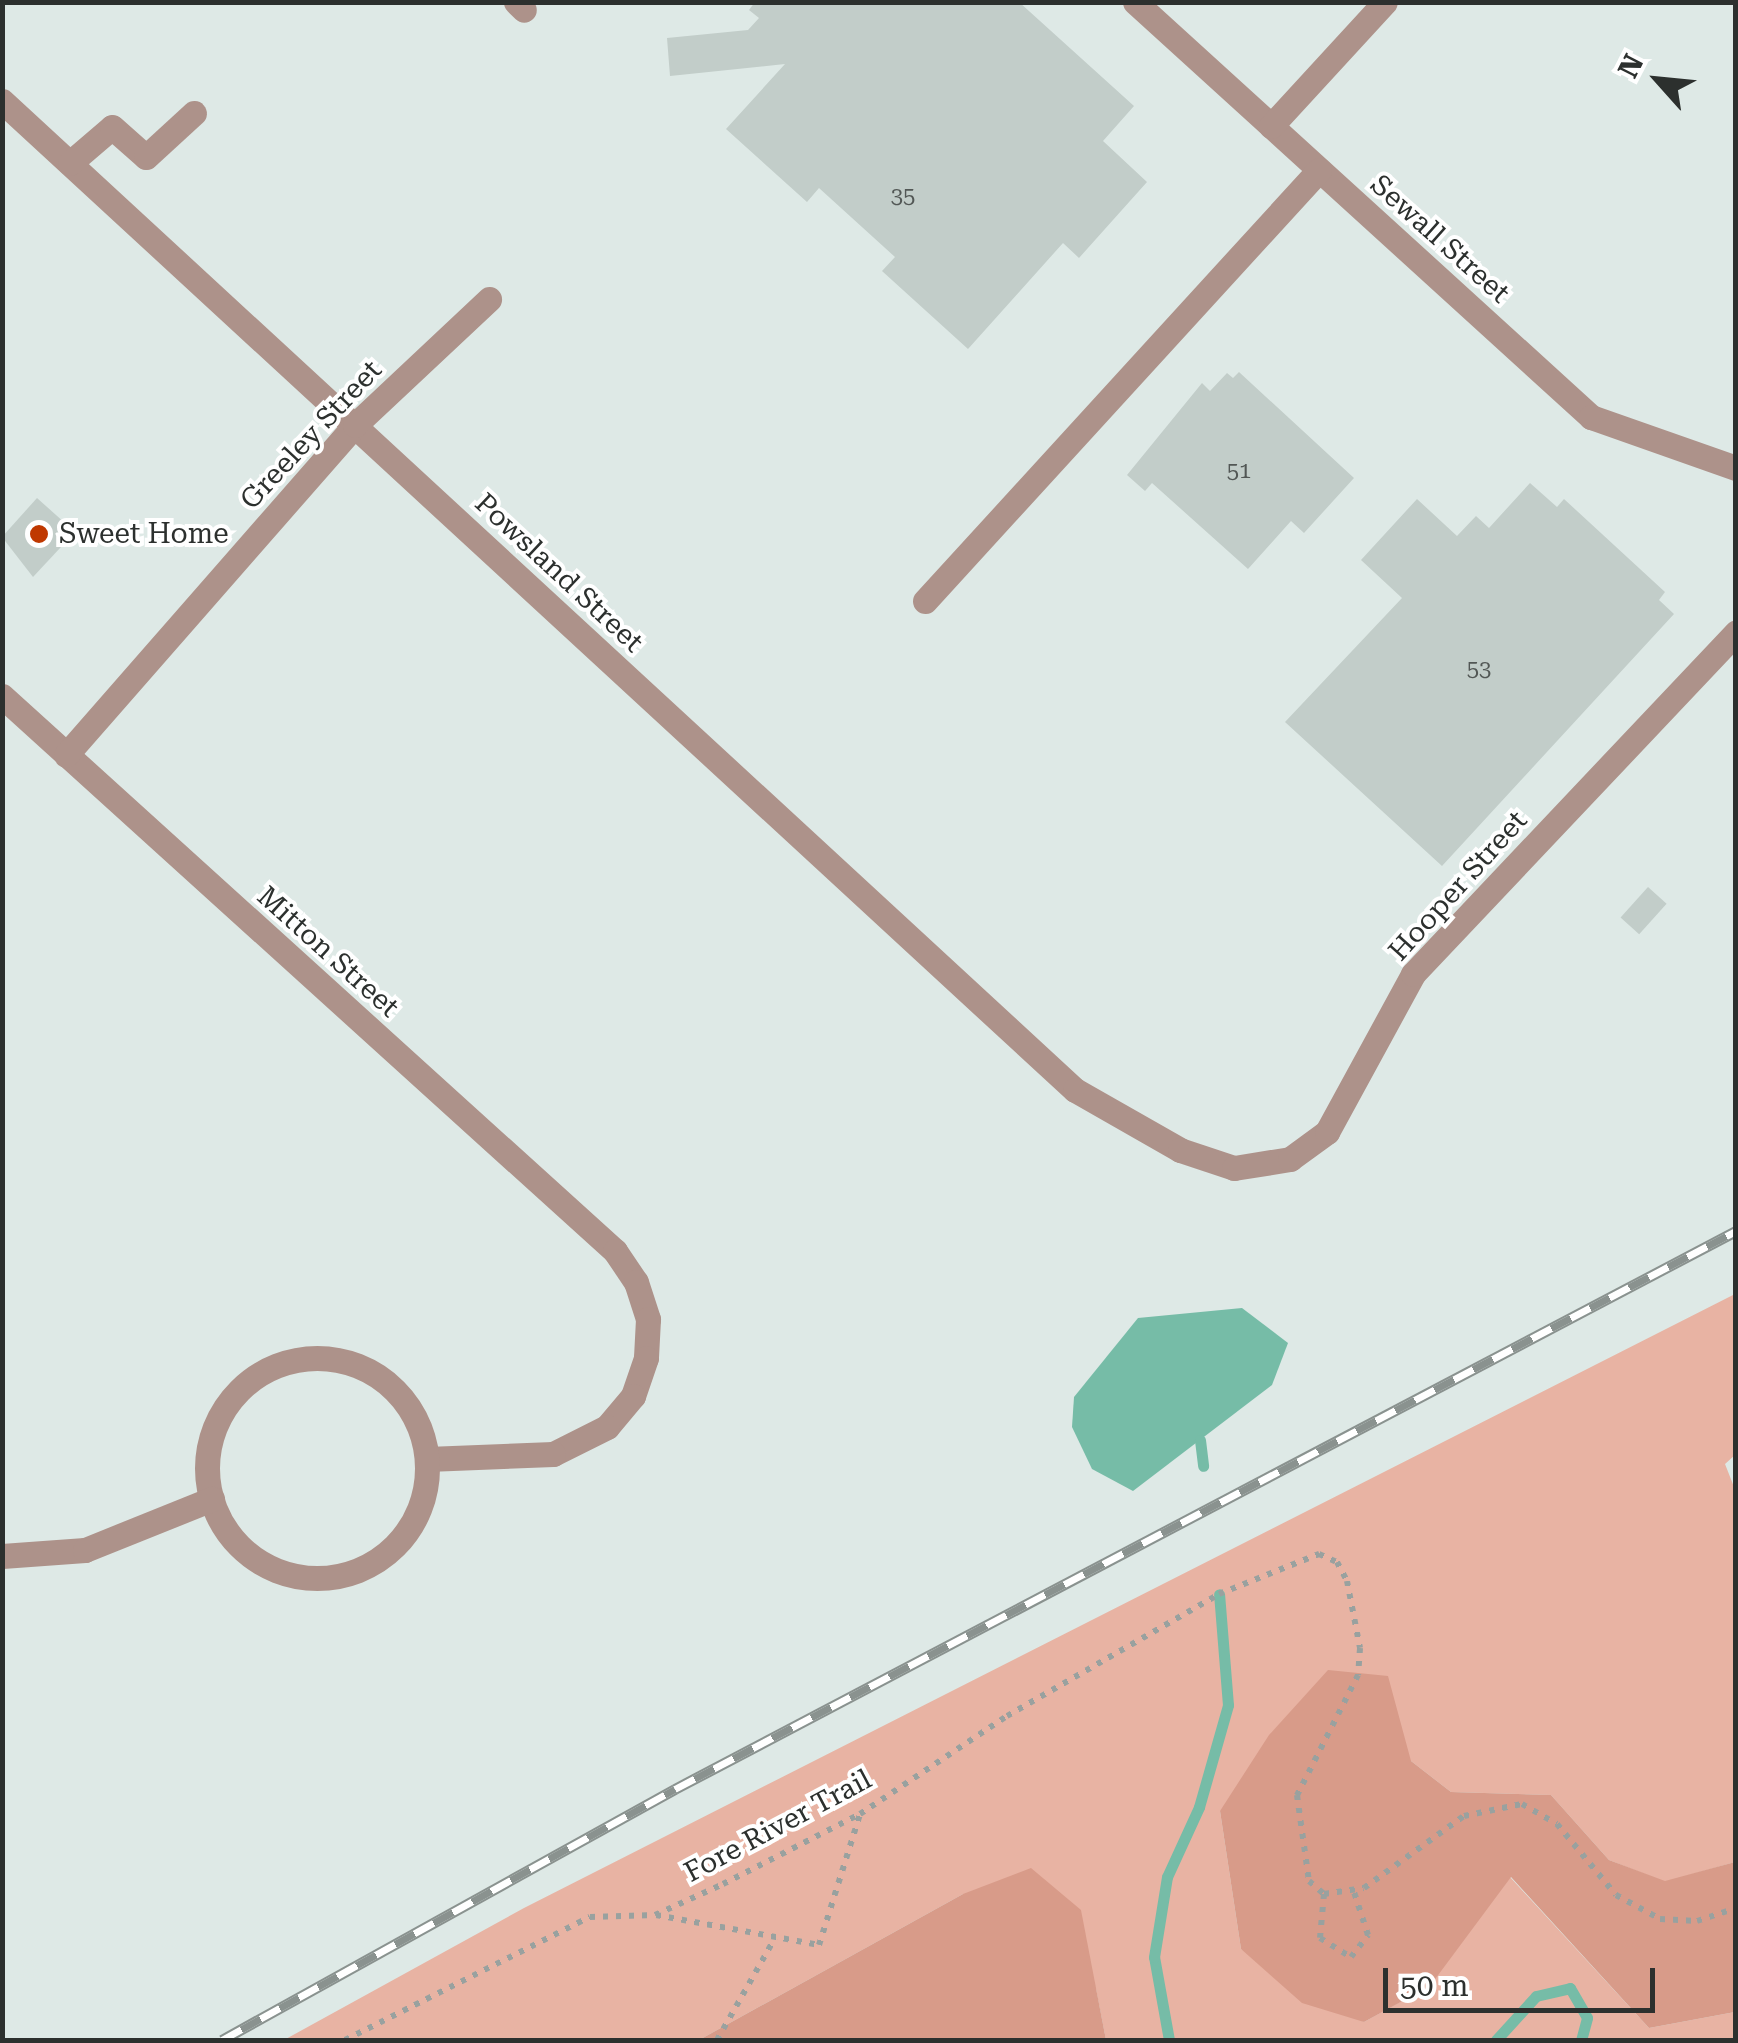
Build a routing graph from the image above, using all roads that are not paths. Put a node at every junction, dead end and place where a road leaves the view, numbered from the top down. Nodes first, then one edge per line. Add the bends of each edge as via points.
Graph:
1 (1134, 2) edge
2 (1385, 2) edge
3 (2, 100) edge
4 (194, 113) dead end
5 (1271, 126) junction
6 (70, 164) junction
7 (1319, 170) junction
8 (489, 299) dead end
9 (354, 425) junction
10 (1735, 468) edge
11 (925, 601) dead end
12 (1736, 632) edge
13 (2, 696) edge
14 (66, 755) junction
15 (1075, 1090) joint
16 (427, 1459) junction
17 (212, 1499) junction
18 (2, 1556) edge

1 - 5 street, Sewall Street
2 - 5 street
3 - 6 street, Powsland Street
4 - 6 street via 146,157 112,127
5 - 7 street, Sewall Street
6 - 9 street, Powsland Street
7 - 10 street, Sewall Street via 1592,417
7 - 11 street
8 - 9 street, Greeley Street
9 - 14 street, Greeley Street
9 - 15 street, Powsland Street
12 - 15 street, Hooper Street via 1413,974 1327,1132 1290,1159 1234,1168 1198,1156
13 - 14 street, Mitton Street
14 - 16 street, Mitton Street via 615,1250 636,1282 649,1339 641,1378 621,1412 590,1438 553,1454
16 - 17 street via 418,1512 398,1542 337,1576 284,1573 252,1557
16 - 17 street via 409,1408 384,1381 334,1359 298,1360 248,1382 224,1410 210,1444
17 - 18 street via 85,1550

